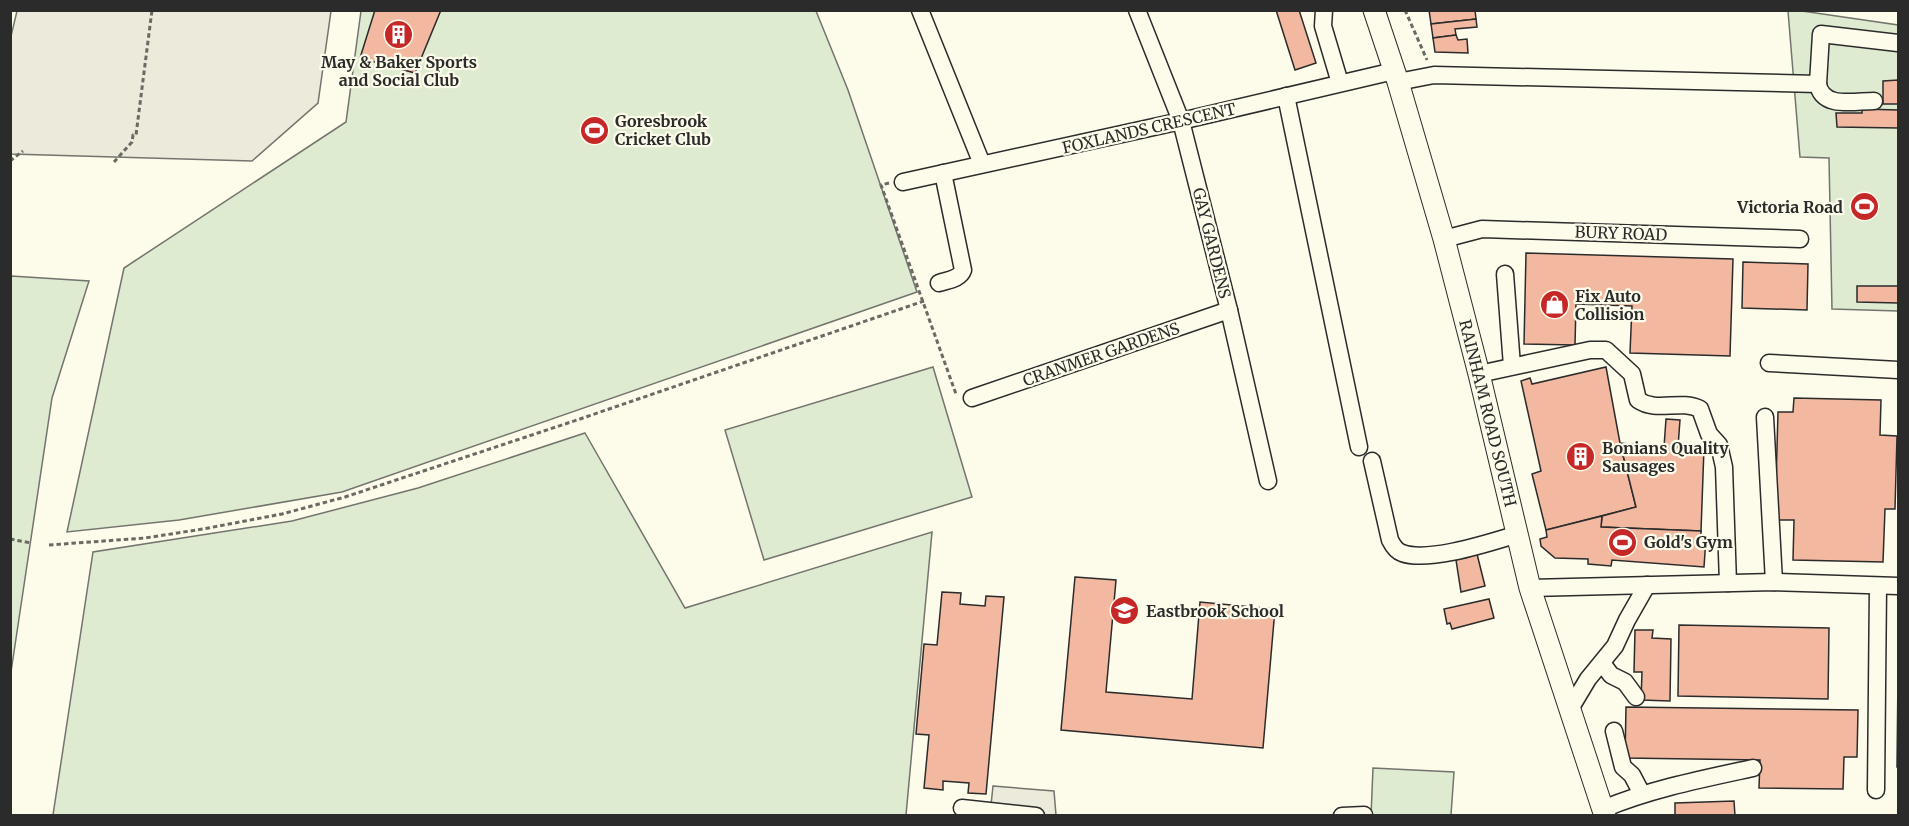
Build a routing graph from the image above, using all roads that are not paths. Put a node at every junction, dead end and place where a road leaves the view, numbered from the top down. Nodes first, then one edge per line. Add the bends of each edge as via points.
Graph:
1 (920, 10) edge
2 (1137, 10) edge
3 (1324, 10) edge
4 (1374, 10) edge
5 (1899, 43) edge
6 (1396, 77) junction
7 (1340, 83) junction
8 (1818, 84) junction
9 (1286, 96) junction
10 (1874, 101) dead end
11 (1181, 121) junction
12 (982, 164) junction
13 (943, 173) junction
14 (903, 182) road end
15 (1444, 239) junction
16 (1800, 239) dead end
17 (1505, 274) dead end
18 (939, 283) dead end
19 (1229, 310) junction
20 (1769, 363) dead end
21 (1512, 366) junction
22 (1899, 370) edge
23 (1479, 374) junction
24 (972, 398) road end
25 (1765, 417) dead end
26 (1359, 447) dead end
27 (1372, 461) dead end
28 (1268, 481) dead end
29 (1518, 534) junction
30 (1774, 582) junction
31 (1728, 583) junction
32 (1647, 585) junction
33 (1878, 586) junction
34 (1899, 586) edge
35 (1530, 588) junction
36 (1602, 663) junction
37 (1636, 697) dead end
38 (1570, 709) junction
39 (1614, 731) dead end
40 (1753, 768) dead end
41 (1876, 790) dead end
42 (1642, 794) junction
43 (962, 808) dead end
44 (1604, 812) edge
45 (1364, 815) edge
46 (1036, 816) edge
47 (1342, 816) edge

1 - 12 street
2 - 11 street, GAY GARDENS
3 - 7 street via 1323,26
4 - 6 main road, RAINHAM ROAD SOUTH
5 - 8 street via 1821,34
6 - 7 street, FOXLANDS CRESCENT
6 - 8 street
6 - 15 main road, RAINHAM ROAD SOUTH
7 - 9 street, FOXLANDS CRESCENT
8 - 10 street via 1825,99
9 - 11 street, FOXLANDS CRESCENT
9 - 26 street
11 - 12 street, FOXLANDS CRESCENT
11 - 19 street, GAY GARDENS
12 - 13 street, FOXLANDS CRESCENT
13 - 14 street, FOXLANDS CRESCENT
13 - 18 street via 963,270 956,278
15 - 16 street, BURY ROAD via 1482,229
15 - 23 main road, RAINHAM ROAD SOUTH
17 - 21 street
19 - 24 street, CRANMER GARDENS
19 - 28 street, GAY GARDENS
20 - 22 street
21 - 23 street
21 - 31 street via 1606,350 1632,374 1638,400 1647,406 1692,405 1700,409 1709,434 1719,445 1724,467
23 - 29 main road, RAINHAM ROAD SOUTH
25 - 30 street
27 - 29 street via 1390,540 1401,553 1429,555
29 - 35 main road, RAINHAM ROAD SOUTH
30 - 31 street
30 - 33 street
31 - 32 street
32 - 35 street
32 - 36 street
33 - 34 street
33 - 41 street
35 - 38 main road, RAINHAM ROAD SOUTH
36 - 37 street
36 - 38 street
38 - 44 main road, RAINHAM ROAD SOUTH
39 - 42 street via 1623,767
40 - 42 street
42 - 44 street
43 - 46 street
45 - 47 street

